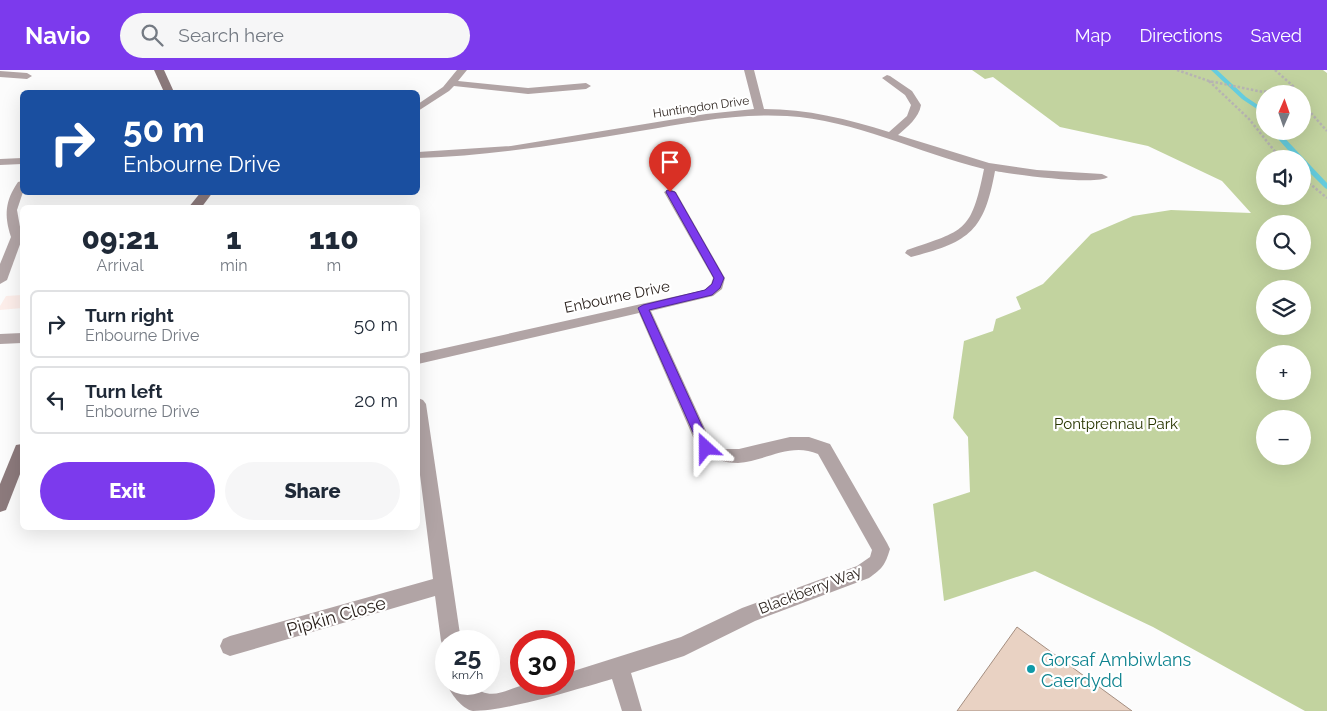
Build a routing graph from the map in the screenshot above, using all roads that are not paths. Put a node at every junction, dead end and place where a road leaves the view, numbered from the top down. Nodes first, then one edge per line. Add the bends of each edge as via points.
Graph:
1 (159, 70) edge
2 (462, 70) edge
3 (749, 70) edge
4 (1, 74) edge
5 (27, 76) dead end
6 (887, 78) dead end
7 (452, 83) junction
8 (586, 86) dead end
9 (168, 90) edge
10 (420, 107) edge
11 (760, 112) junction
12 (891, 136) junction
13 (420, 155) edge
14 (20, 161) edge
15 (0, 162) edge
16 (990, 167) junction
17 (1102, 177) dead end
18 (20, 188) edge
19 (670, 192) dead end
20 (205, 195) edge
21 (197, 205) edge
22 (911, 253) dead end
23 (0, 280) edge
24 (643, 308) junction
25 (20, 338) edge
26 (0, 340) edge
27 (420, 359) edge
28 (420, 419) edge
29 (20, 455) edge
30 (0, 504) edge
31 (442, 586) junction
32 (449, 630) edge
33 (230, 646) dead end
34 (619, 667) junction
35 (575, 680) edge
36 (468, 695) edge
37 (526, 695) edge
38 (632, 711) edge

1 - 9 street
2 - 7 street
3 - 11 street
4 - 5 street
6 - 12 street via 911,95 917,107
7 - 8 street via 528,91
7 - 10 street
11 - 12 street, Huntingdon Drive via 821,117
11 - 13 street, Huntingdon Drive via 706,117 511,148
12 - 16 street, Huntingdon Drive
14 - 15 street
16 - 17 street, Huntingdon Drive via 1048,175
16 - 22 street via 981,205 966,230
18 - 23 street via 11,206 17,237
19 - 24 street, Enbourne Drive via 719,278 717,286 708,293
20 - 21 street
24 - 27 street, Enbourne Drive
24 - 34 street, Blackberry Way via 706,448 739,456 790,443 809,443 824,449 881,549 877,562 863,572 749,614 684,646
25 - 26 street
28 - 31 street
29 - 30 street
31 - 32 street
31 - 33 street, Pipkin Close
34 - 35 street, Blackberry Way
34 - 38 street
36 - 37 street, Blackberry Way via 474,701 492,705

